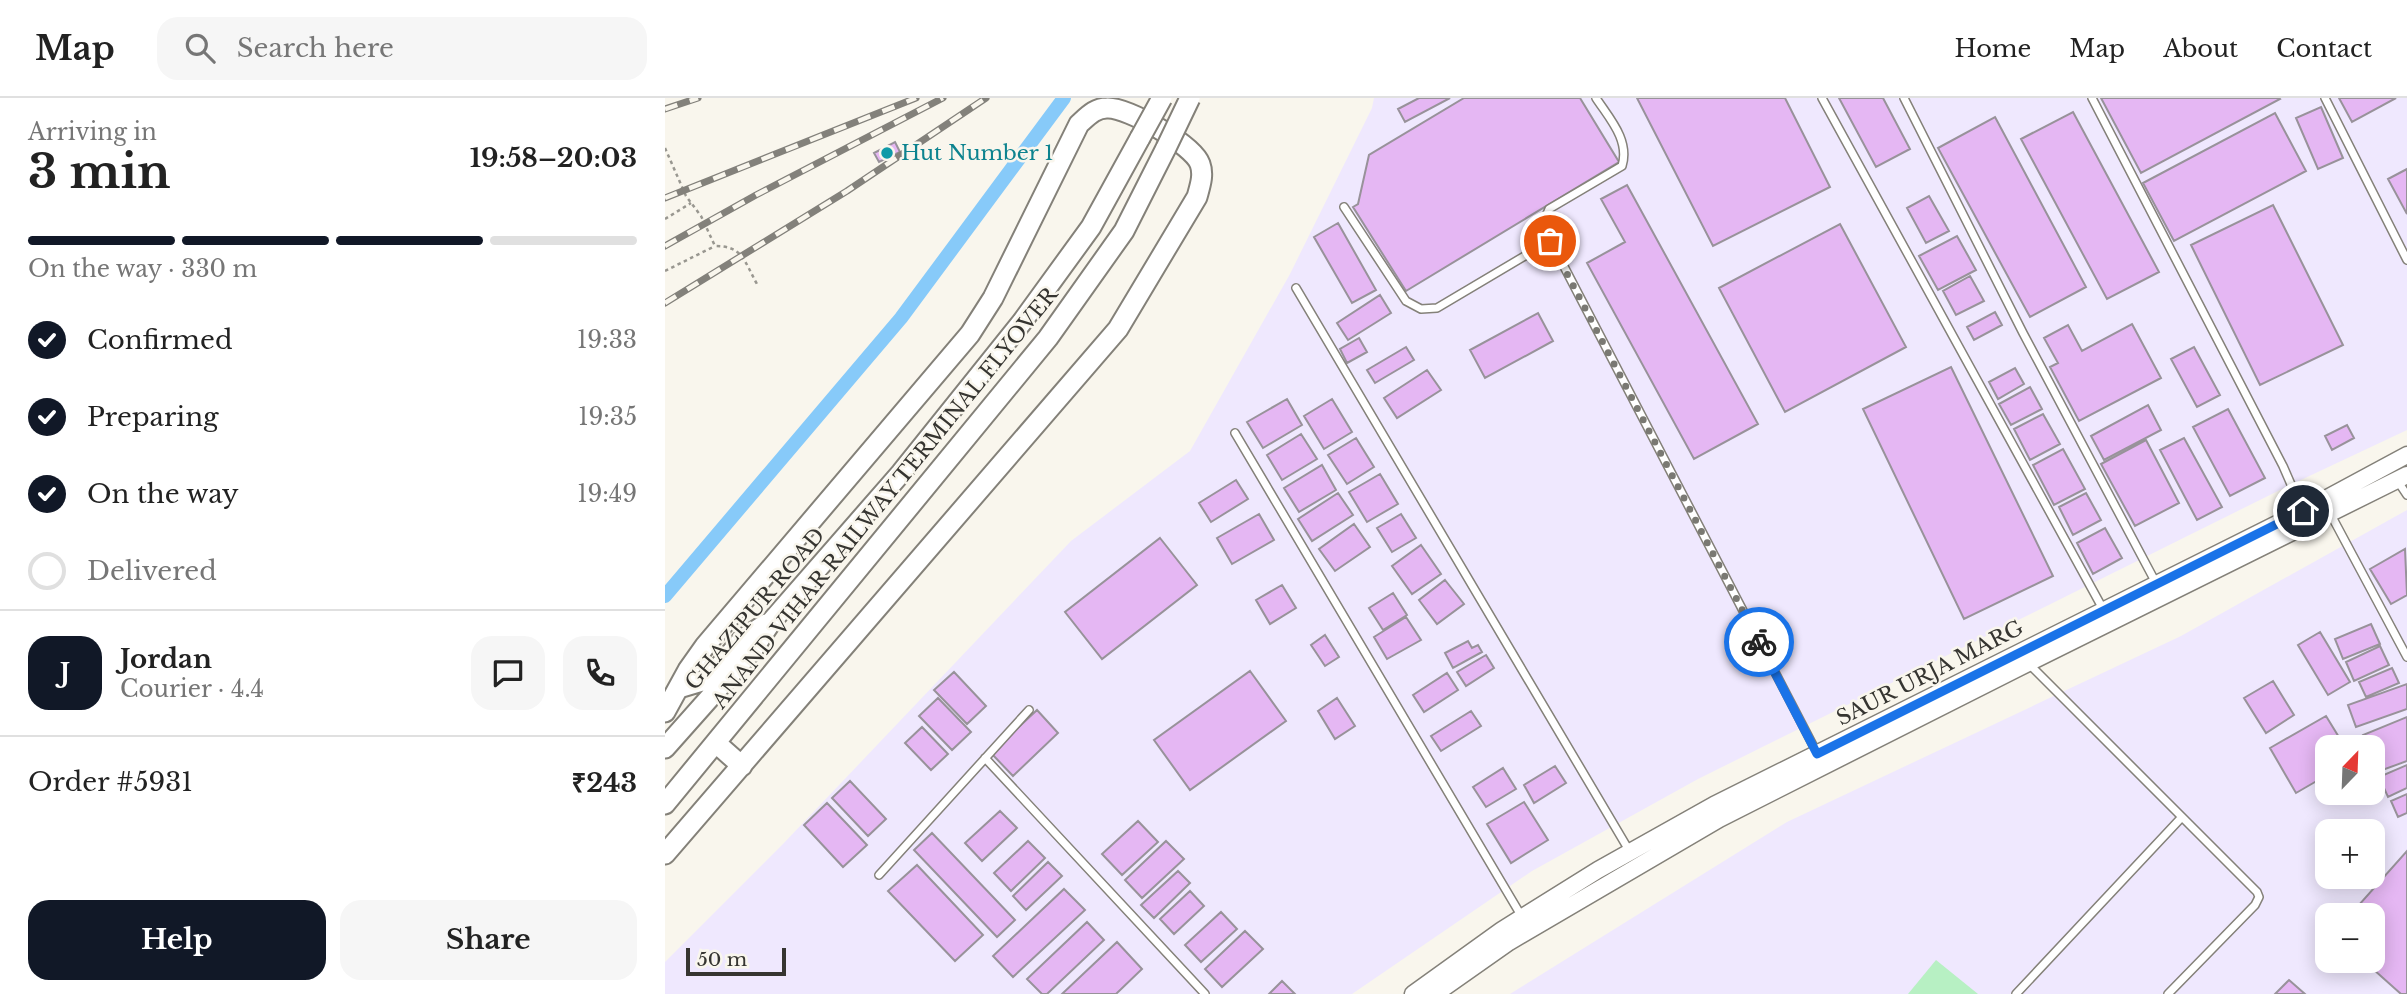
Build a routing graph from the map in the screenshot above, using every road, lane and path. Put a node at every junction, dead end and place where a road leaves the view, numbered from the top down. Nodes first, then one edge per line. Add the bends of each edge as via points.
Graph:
1 (1162, 98) edge
2 (1190, 98) edge
3 (1596, 98) edge
4 (1822, 98) edge
5 (1904, 98) edge
6 (2092, 98) edge
7 (2325, 98) edge
8 (665, 148) edge
9 (691, 203) junction
10 (1344, 206) dead end
11 (665, 219) edge
12 (1550, 241) junction
13 (715, 246) junction
14 (2407, 260) edge
15 (665, 271) edge
16 (757, 284) dead end
17 (1296, 288) dead end
18 (1234, 433) dead end
19 (2406, 459) edge
20 (2402, 477) edge
21 (2407, 495) edge
22 (2330, 513) junction
23 (2306, 517) junction
24 (851, 530) joint
25 (2208, 565) junction
26 (2156, 583) junction
27 (2103, 610) junction
28 (771, 622) junction
29 (2024, 657) junction
30 (2407, 657) edge
31 (679, 688) junction
32 (1029, 710) dead end
33 (665, 712) edge
34 (716, 743) junction
35 (665, 748) edge
36 (1817, 754) junction
37 (985, 758) junction
38 (743, 766) junction
39 (665, 804) edge
40 (2181, 818) junction
41 (1630, 852) junction
42 (665, 854) edge
43 (879, 875) dead end
44 (1581, 881) junction
45 (1590, 895) junction
46 (1522, 917) junction
47 (1205, 994) edge
48 (1413, 994) edge
49 (1435, 994) edge
50 (2016, 994) edge
51 (2168, 994) edge

1 - 24 main road, ANAND VIHAR RAILWAY TERMINAL FLYOVER, bridge via 1091,228 1022,322
2 - 34 main road, ANAND VIHAR RAILWAY TERMINAL FLYOVER, bridge via 1124,230 1048,338
3 - 12 lane via 1622,139 1622,166 1549,209 1544,228
4 - 27 lane
5 - 26 lane via 2022,333
6 - 23 lane
7 - 14 lane
8 - 9 path
9 - 11 path
9 - 13 path
10 - 12 lane via 1406,301 1420,309 1437,308
12 - 36 lane
13 - 15 path
13 - 16 path via 738,250
17 - 41 lane
18 - 46 lane
19 - 23 street, SAUR URJA MARG
20 - 21 lane
20 - 22 street, SAUR URJA MARG
22 - 23 street, SAUR URJA MARG
22 - 30 lane
23 - 25 street, SAUR URJA MARG
24 - 28 main road, GHAZIPUR ROAD
25 - 26 street, SAUR URJA MARG
25 - 29 street, SAUR URJA MARG
26 - 27 street, SAUR URJA MARG
27 - 29 street, SAUR URJA MARG
28 - 31 main road via 743,639 709,679
28 - 35 main road, GHAZIPUR ROAD via 753,649
29 - 36 street, SAUR URJA MARG
29 - 40 lane
29 - 45 street, SAUR URJA MARG via 1719,819
31 - 33 main road
31 - 38 main road via 705,646 969,334 998,288 1079,124 1096,110 1118,108 1193,153 1202,173 1197,197 1118,329
32 - 37 lane
34 - 38 main road
34 - 39 main road
36 - 41 street, SAUR URJA MARG
37 - 43 lane
37 - 47 lane
38 - 42 main road
40 - 50 lane
40 - 51 lane via 2259,897
41 - 44 street, SAUR URJA MARG
44 - 45 street
44 - 46 street, SAUR URJA MARG
45 - 49 street, SAUR URJA MARG via 1509,942
46 - 48 street, SAUR URJA MARG

